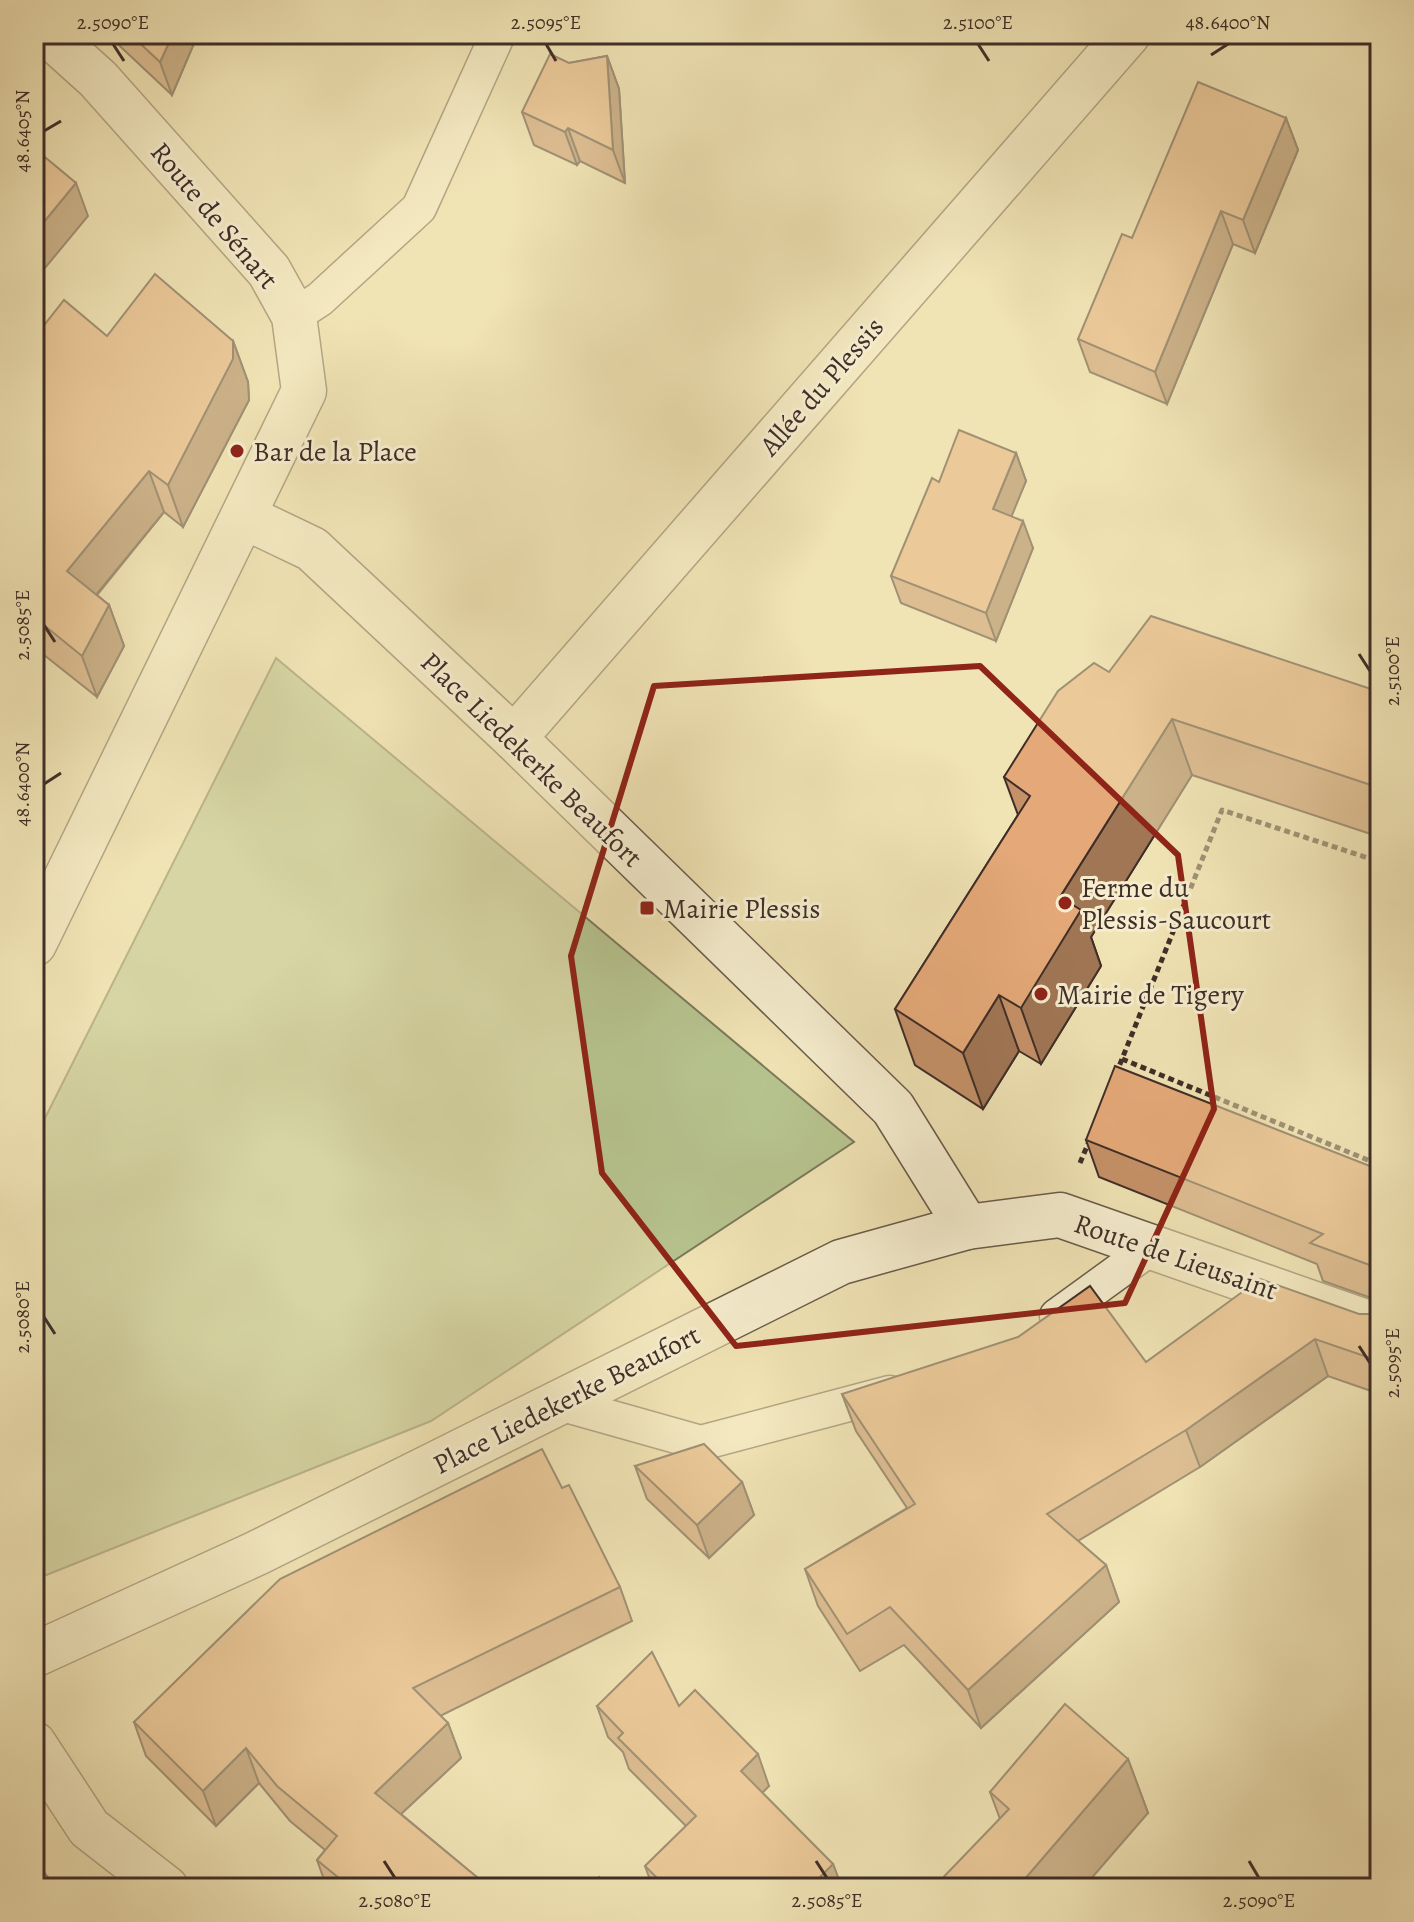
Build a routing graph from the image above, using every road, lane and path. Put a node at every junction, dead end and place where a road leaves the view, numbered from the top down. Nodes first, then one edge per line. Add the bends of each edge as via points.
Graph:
1 (48, 34) edge
2 (498, 34) edge
3 (1128, 34) edge
4 (294, 316) junction
5 (245, 517) junction
6 (514, 738) junction
7 (1380, 862) edge
8 (34, 944) edge
9 (1121, 1059) junction
10 (1110, 1088) edge
11 (1093, 1130) edge
12 (1380, 1165) edge
13 (1060, 1215) junction
14 (967, 1227) junction
15 (1152, 1247) junction
16 (1380, 1327) edge
17 (1025, 1337) edge
18 (920, 1382) edge
19 (559, 1403) junction
20 (34, 1655) edge
21 (34, 1744) edge
22 (166, 1888) edge

1 - 4 street, Route de Sénart via 98,79 269,271
2 - 4 lane via 419,208 320,299
3 - 6 street, Allée du Plessis
4 - 5 street, Route de Sénart via 304,391
5 - 6 street, Place Liedekerke Beaufort via 312,549
5 - 8 street
6 - 14 street, Place Liedekerke Beaufort via 893,1108
7 - 9 path via 1222,810
9 - 10 path
9 - 12 path
11 - 13 path
13 - 14 street, Route de Lieusaint
13 - 15 street, Route de Lieusaint
14 - 19 street, Place Liedekerke Beaufort via 841,1262
15 - 16 street, Route de Lieusaint
15 - 17 lane
18 - 19 lane via 701,1443
19 - 20 street, Place Liedekerke Beaufort via 257,1553
21 - 22 street via 89,1828

